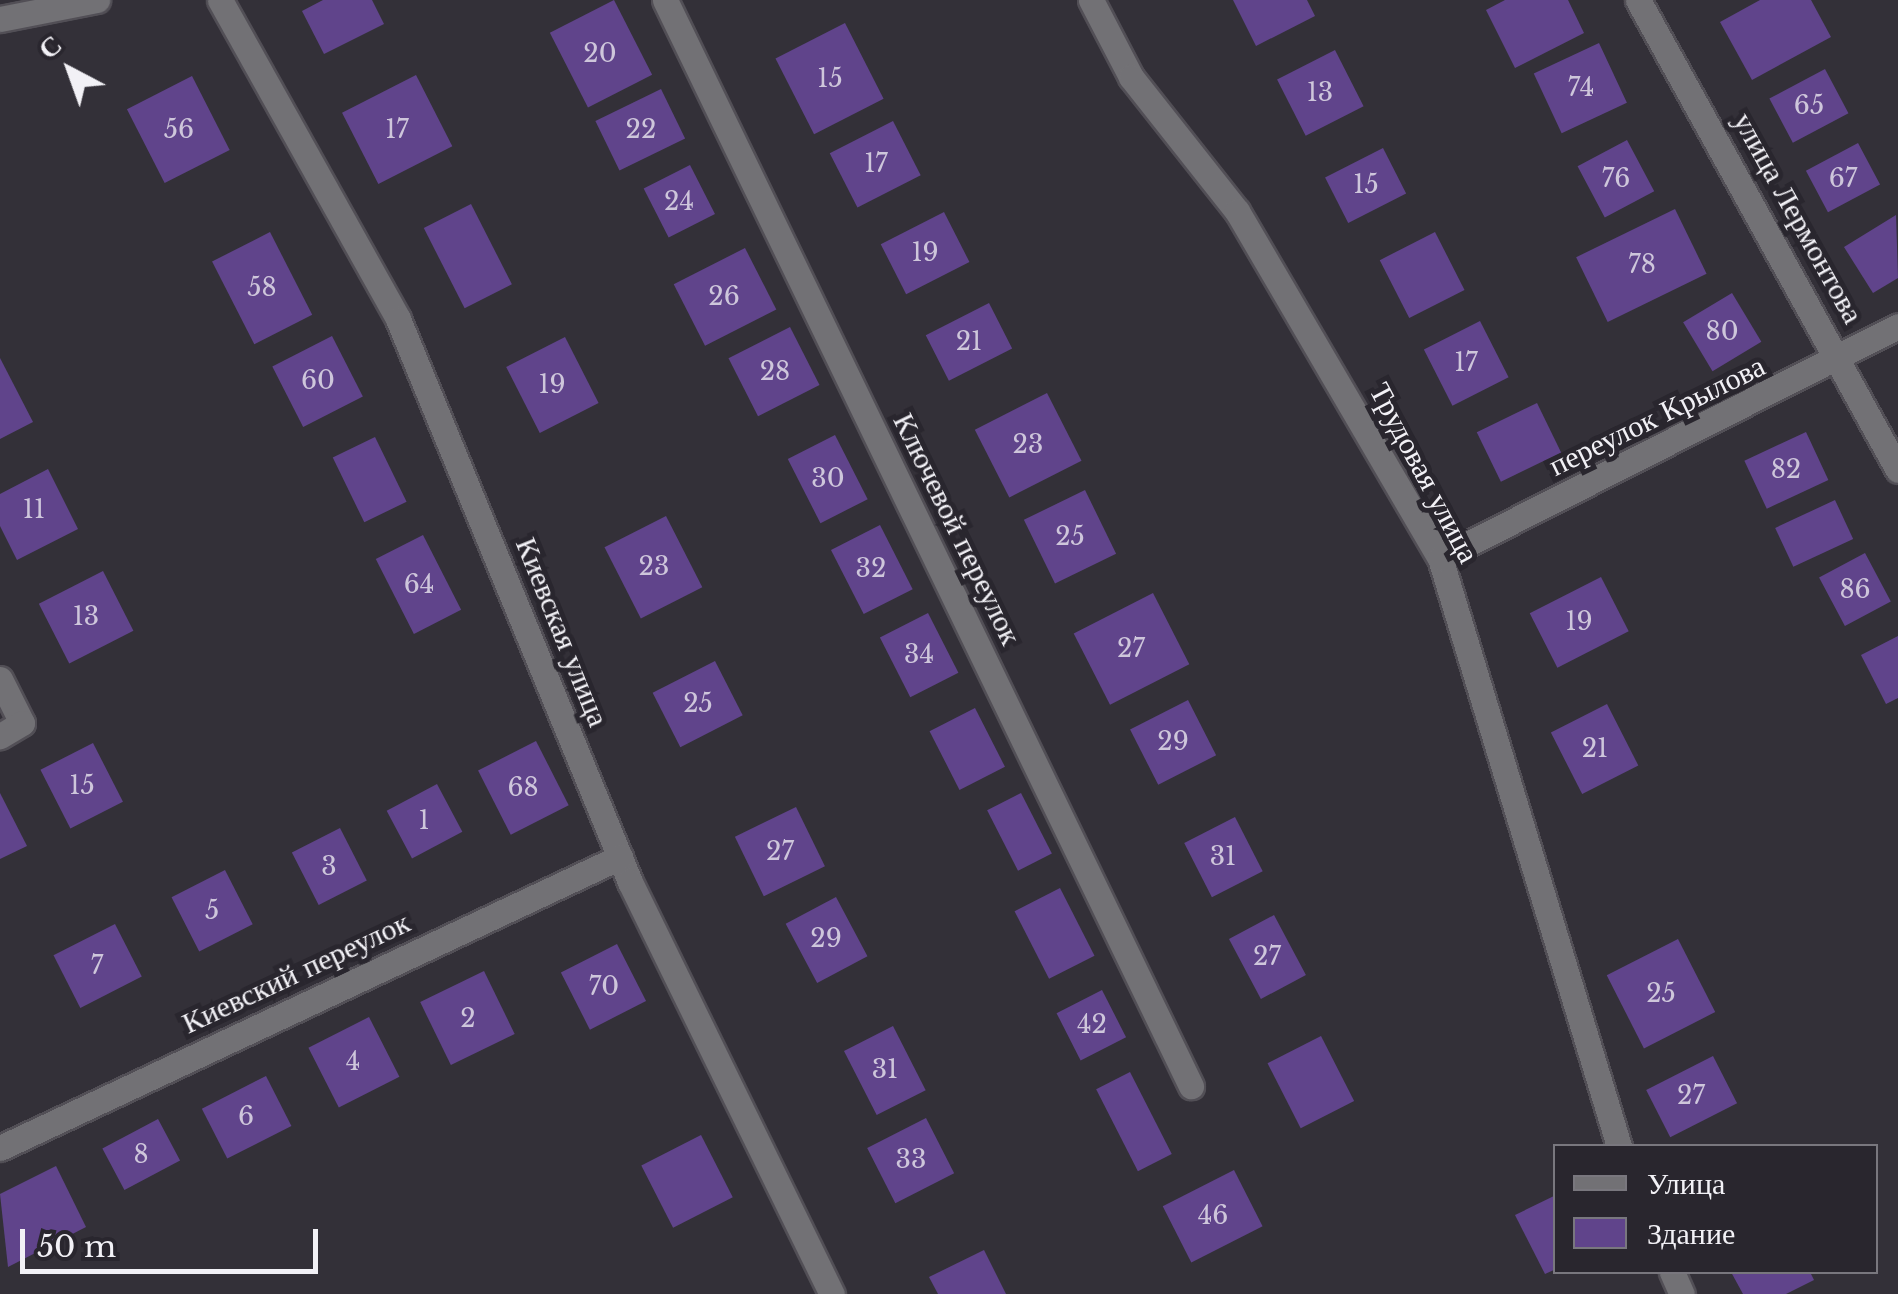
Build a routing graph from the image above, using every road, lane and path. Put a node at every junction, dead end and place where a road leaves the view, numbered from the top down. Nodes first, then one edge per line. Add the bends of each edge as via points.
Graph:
1 (97, 0) edge
2 (220, 0) edge
3 (665, 0) edge
4 (1091, 0) edge
5 (1638, 0) edge
6 (0, 19) edge
7 (1898, 326) edge
8 (1840, 362) junction
9 (1898, 470) edge
10 (1440, 558) junction
11 (0, 679) edge
12 (0, 736) edge
13 (620, 857) junction
14 (1191, 1086) dead end
15 (1619, 1144) edge
16 (0, 1148) edge
17 (832, 1294) edge

1 - 6 street
2 - 13 street, Киевская улица via 398,320
3 - 14 street, Ключевой переулок
4 - 10 street, Трудовая улица via 1131,76 1238,211
5 - 8 street, улица Лермонтова
7 - 8 street, переулок Крылова
8 - 9 street, улица Лермонтова
8 - 10 street, переулок Крылова
10 - 15 street, Трудовая улица
11 - 12 street via 22,724
13 - 16 street, Киевский переулок
13 - 17 street, Киевская улица

